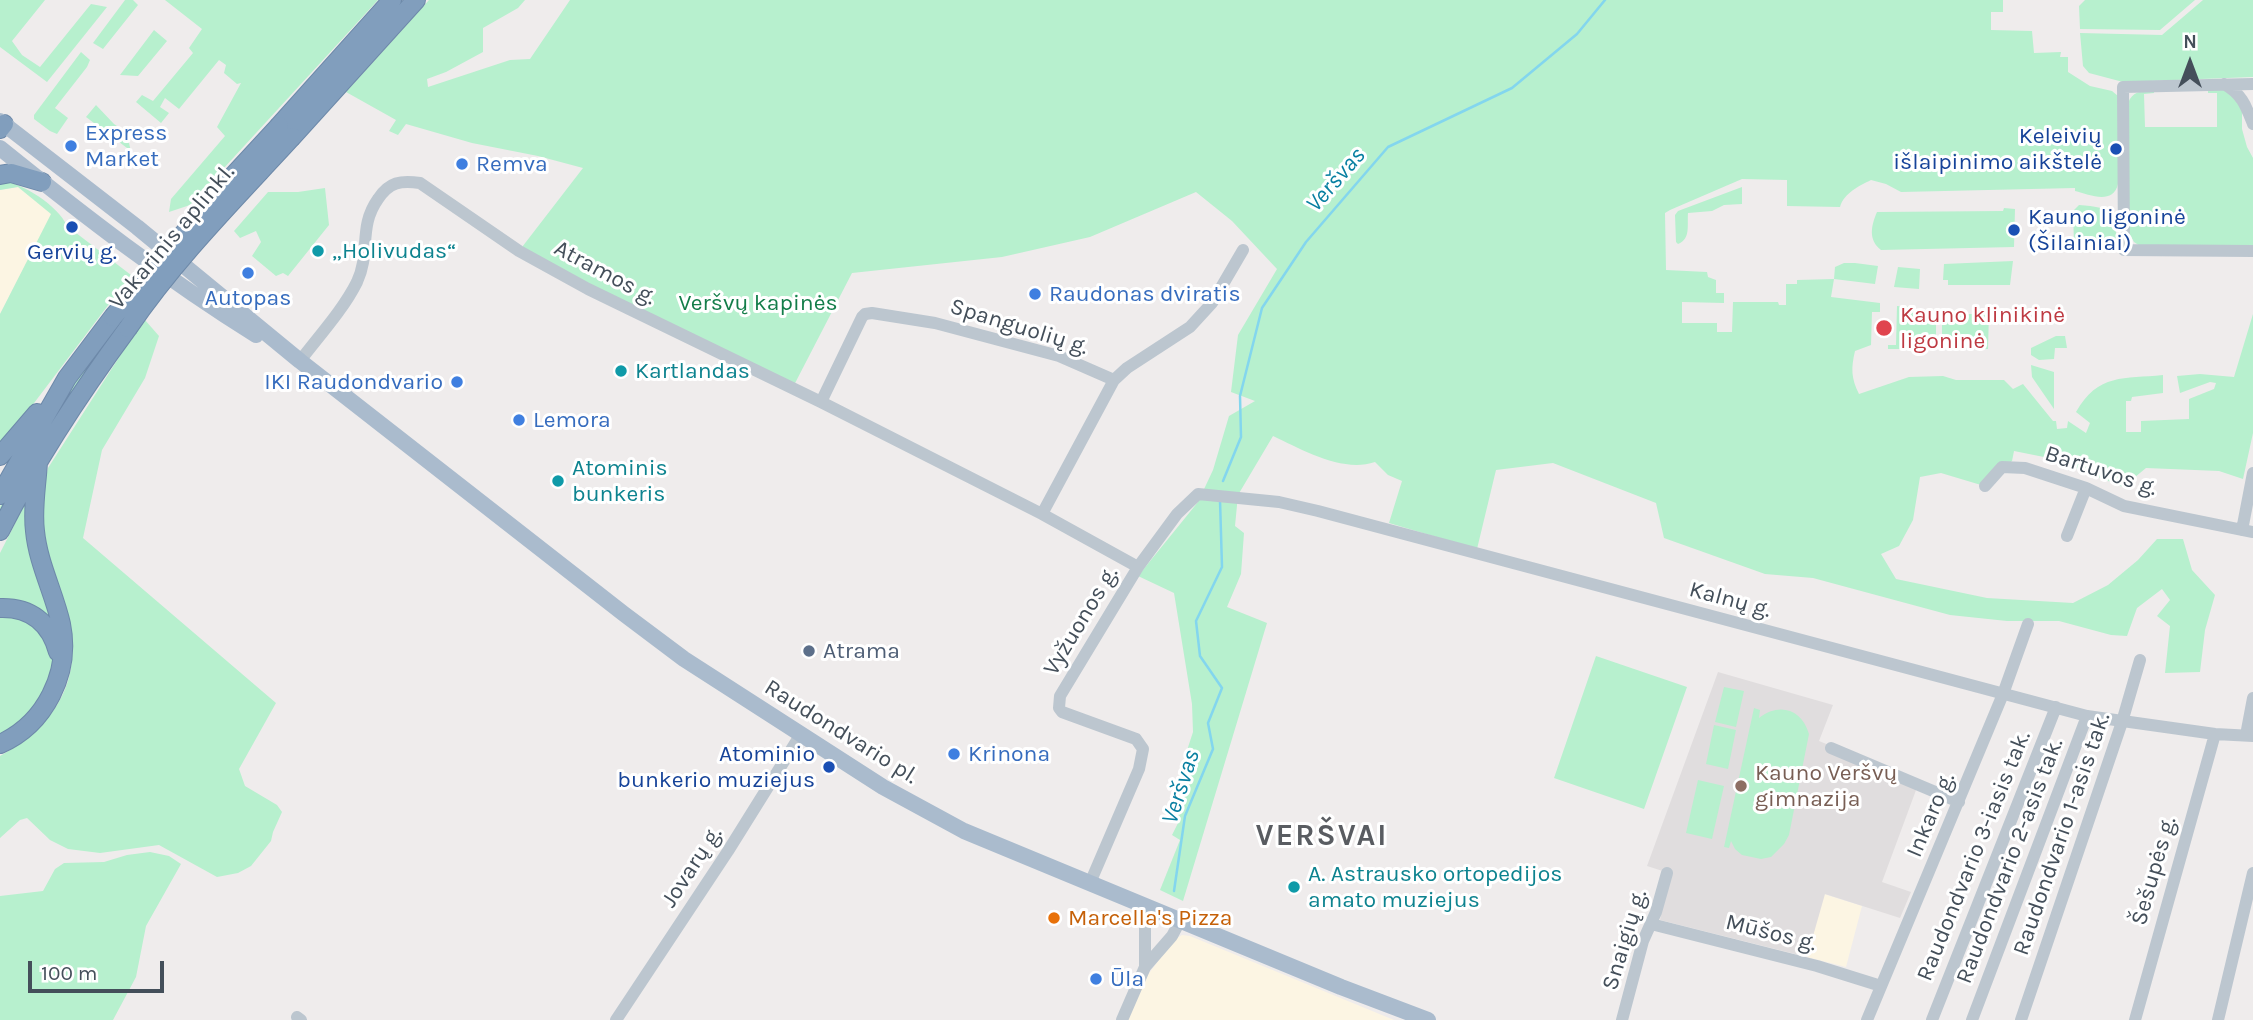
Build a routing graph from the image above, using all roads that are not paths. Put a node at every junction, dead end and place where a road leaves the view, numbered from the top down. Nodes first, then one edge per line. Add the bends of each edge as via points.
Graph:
1 (392, 0) edge
2 (416, 0) edge
3 (2224, 84) junction
4 (2253, 84) edge
5 (2253, 124) edge
6 (1, 125) edge
7 (285, 132) junction
8 (0, 148) edge
9 (0, 175) edge
10 (42, 182) junction
11 (1243, 250) dead end
12 (2253, 251) edge
13 (300, 361) junction
14 (67, 378) junction
15 (1114, 380) junction
16 (821, 402) junction
17 (0, 456) edge
18 (38, 461) junction
19 (2253, 473) edge
20 (1985, 486) dead end
21 (2086, 488) junction
22 (0, 495) edge
23 (1042, 514) junction
24 (0, 531) edge
25 (2248, 531) edge
26 (2067, 536) dead end
27 (1138, 567) junction
28 (0, 608) edge
29 (2028, 624) dead end
30 (2140, 660) dead end
31 (60, 662) junction
32 (2003, 694) junction
33 (2253, 698) edge
34 (2056, 707) junction
35 (2087, 716) junction
36 (2122, 722) junction
37 (801, 734) junction
38 (2215, 734) junction
39 (2250, 735) edge
40 (0, 744) edge
41 (1830, 748) dead end
42 (1959, 802) junction
43 (1667, 873) dead end
44 (2253, 873) edge
45 (1090, 883) junction
46 (1145, 906) junction
47 (1180, 921) junction
48 (2248, 922) edge
49 (1651, 925) junction
50 (1145, 967) junction
51 (1881, 986) junction
52 (616, 1020) edge
53 (1122, 1020) edge
54 (1428, 1020) edge
55 (1622, 1020) edge
56 (1867, 1020) edge
57 (1932, 1020) edge
58 (1972, 1020) edge
59 (2021, 1020) edge
60 (2135, 1020) edge
61 (2218, 1020) edge

1 - 7 highway, Vakarinis aplinkl.
2 - 7 highway, Vakarinis aplinkl.
3 - 4 street
3 - 5 street via 2243,99
3 - 12 street via 2123,87 2124,250
6 - 13 main road, Raudondvario pl. via 211,286
7 - 14 highway, Vakarinis aplinkl., bridge via 230,179
7 - 18 highway, Vakarinis aplinkl., bridge via 148,299
8 - 10 main road, Raudondvario pl.
9 - 10 highway via 11,173
10 - 13 main road, Raudondvario pl. via 203,302
11 - 15 street via 1212,303 1190,327
13 - 16 street, Atramos g. via 357,283 370,210 391,184 408,181 420,183 519,251 582,286
13 - 37 main road, Raudondvario pl. via 634,622
14 - 17 highway
14 - 22 highway, Vakarinis aplinkl.
15 - 16 street, Spanguolių g. via 1059,356 934,323 872,313 862,317
15 - 23 street
16 - 23 street, Atramos g.
18 - 24 highway, Vakarinis aplinkl.
18 - 31 highway via 35,531 61,624
19 - 25 street
20 - 21 street, Bartuvos g. via 1998,470 2009,466
21 - 25 street, Bartuvos g. via 2124,506
21 - 26 street
23 - 27 street, Atramos g.
27 - 32 street, Kalnų g. via 1177,513 1198,494 1279,502
27 - 45 street, Vyžuonos g. via 1059,702 1062,712 1136,739 1143,748 1139,769
28 - 31 highway via 25,610 44,623
29 - 32 street, Inkaro g.
30 - 36 street, Raudondvario 1-asis tak.
31 - 40 highway via 59,677 45,708 21,732
32 - 34 street, Kalnų g.
32 - 42 street, Inkaro g.
33 - 39 street
34 - 35 street, Kalnų g.
34 - 57 street, Raudondvario 3-iasis tak.
35 - 36 street, Kalnų g.
35 - 58 street, Raudondvario 2-asis tak.
36 - 38 street, Kalnų g.
36 - 59 street, Raudondvario 1-asis tak.
37 - 45 main road, Raudondvario pl. via 917,807
37 - 52 street, Jovarų g.
38 - 39 street, Kalnų g.
38 - 60 street, Šešupės g.
41 - 42 street
42 - 51 street, Inkaro g.
43 - 49 street, Snaigių g.
44 - 48 street
45 - 46 main road, Raudondvario pl.
46 - 47 main road, Raudondvario pl.
46 - 50 street
47 - 50 street
47 - 54 main road, Raudondvario pl.
48 - 61 street
49 - 51 street, Mūšos g.
49 - 55 street, Snaigių g.
50 - 53 street
51 - 56 street, Inkaro g.

